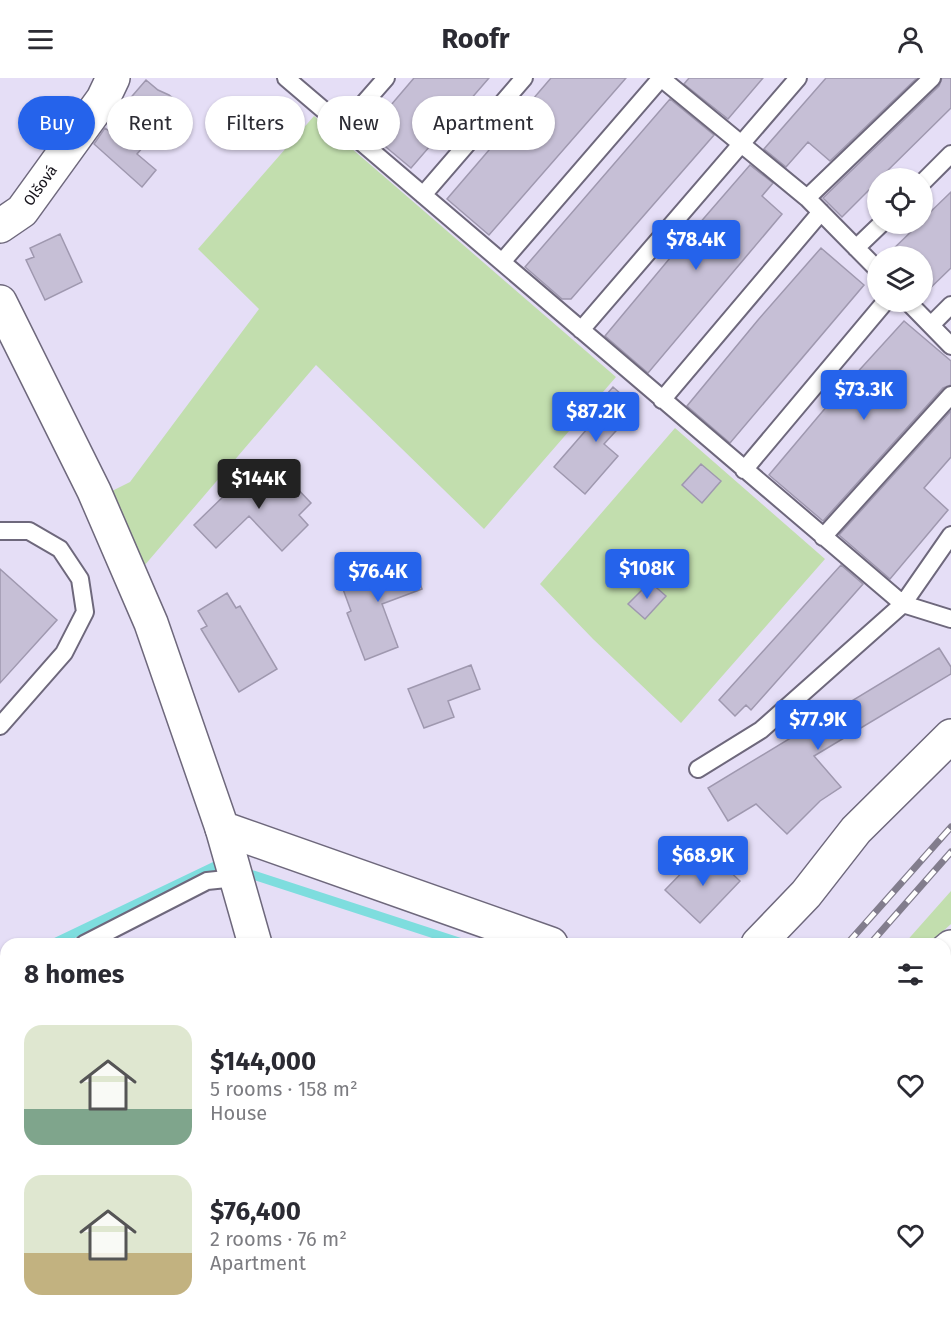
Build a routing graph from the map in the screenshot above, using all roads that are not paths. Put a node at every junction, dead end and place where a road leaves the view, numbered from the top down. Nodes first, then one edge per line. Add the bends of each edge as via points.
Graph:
1 (113, 78) edge
2 (286, 78) edge
3 (386, 78) edge
4 (524, 78) edge
5 (661, 78) edge
6 (798, 78) edge
7 (932, 78) edge
8 (370, 96) edge
9 (317, 105) edge
10 (741, 144) junction
11 (370, 150) edge
12 (951, 154) edge
13 (933, 172) edge
14 (423, 195) junction
15 (807, 198) junction
16 (821, 212) junction
17 (0, 226) edge
18 (871, 234) edge
19 (856, 248) junction
20 (867, 259) edge
21 (502, 262) junction
22 (0, 302) edge
23 (951, 305) edge
24 (877, 312) edge
25 (918, 312) edge
26 (930, 325) junction
27 (581, 330) junction
28 (951, 346) edge
29 (951, 395) edge
30 (662, 400) junction
31 (744, 470) junction
32 (0, 531) edge
33 (951, 534) edge
34 (823, 537) junction
35 (903, 604) junction
36 (951, 619) edge
37 (0, 726) edge
38 (951, 736) edge
39 (698, 769) dead end
40 (222, 828) junction
41 (236, 878) junction
42 (96, 938) edge
43 (253, 938) edge
44 (534, 938) edge
45 (764, 938) edge

1 - 17 street, Olšová via 103,99 22,211
2 - 9 lane
3 - 8 lane
4 - 14 lane
5 - 10 lane
5 - 21 lane
6 - 10 lane
7 - 15 lane
10 - 15 lane
10 - 27 lane
11 - 14 lane
12 - 13 lane
14 - 21 lane
15 - 16 lane
16 - 19 lane
16 - 30 lane
18 - 19 lane
19 - 20 lane
21 - 27 lane
22 - 40 street via 94,491 151,623
23 - 26 lane
24 - 31 lane
25 - 26 lane
26 - 28 lane
27 - 30 lane
29 - 34 lane
30 - 31 lane
31 - 34 lane
32 - 37 lane via 29,531 60,549 80,579 85,612 64,653
33 - 35 lane
34 - 35 lane
35 - 36 lane
35 - 39 lane via 761,730
38 - 45 street via 856,830 806,894
40 - 41 street
40 - 44 street
41 - 42 lane via 207,881
41 - 43 street

